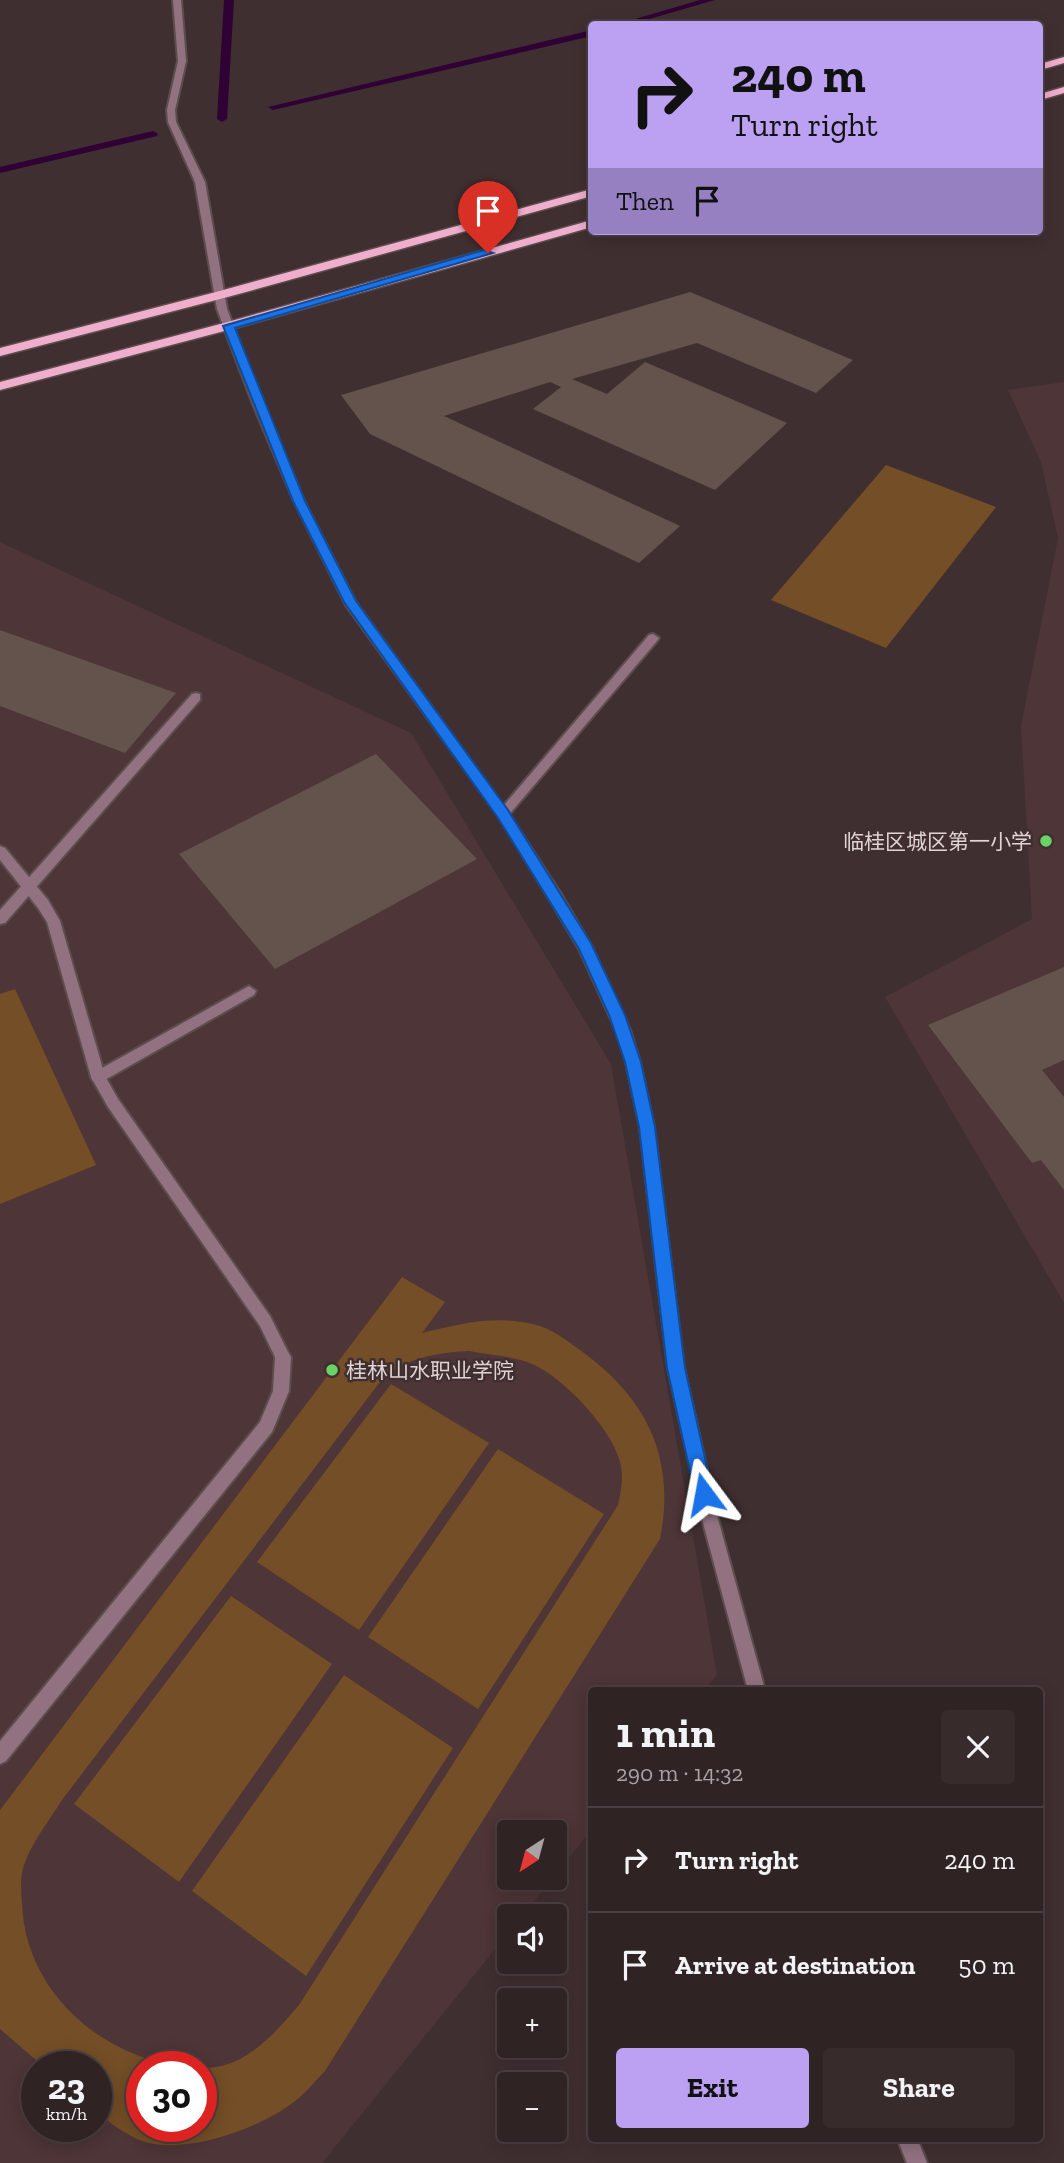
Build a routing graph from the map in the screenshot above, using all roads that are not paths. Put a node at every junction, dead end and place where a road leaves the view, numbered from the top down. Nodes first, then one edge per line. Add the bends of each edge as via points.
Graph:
1 (177, 0) edge
2 (1064, 60) edge
3 (1043, 66) edge
4 (1064, 89) edge
5 (1043, 96) edge
6 (588, 193) edge
7 (588, 224) edge
8 (220, 295) junction
9 (228, 326) junction
10 (0, 352) edge
11 (0, 386) edge
12 (653, 638) dead end
13 (196, 697) dead end
14 (503, 814) junction
15 (0, 851) edge
16 (30, 888) junction
17 (0, 919) edge
18 (249, 991) dead end
19 (98, 1077) junction
20 (756, 1687) edge
21 (0, 1755) edge
22 (909, 2142) edge
23 (917, 2163) edge

1 - 8 street via 182,61 172,122 200,182
2 - 3 main road
4 - 5 main road
6 - 8 main road
7 - 9 main road
8 - 9 street
8 - 10 main road
9 - 11 main road
9 - 14 street via 299,501 350,602
12 - 14 street
13 - 16 street
14 - 20 street via 585,947 611,1000 633,1062 647,1127 676,1368 709,1519
15 - 16 street
16 - 17 street
16 - 19 street via 53,921
18 - 19 street
19 - 21 street via 265,1321 284,1357 281,1391 266,1427
22 - 23 street

